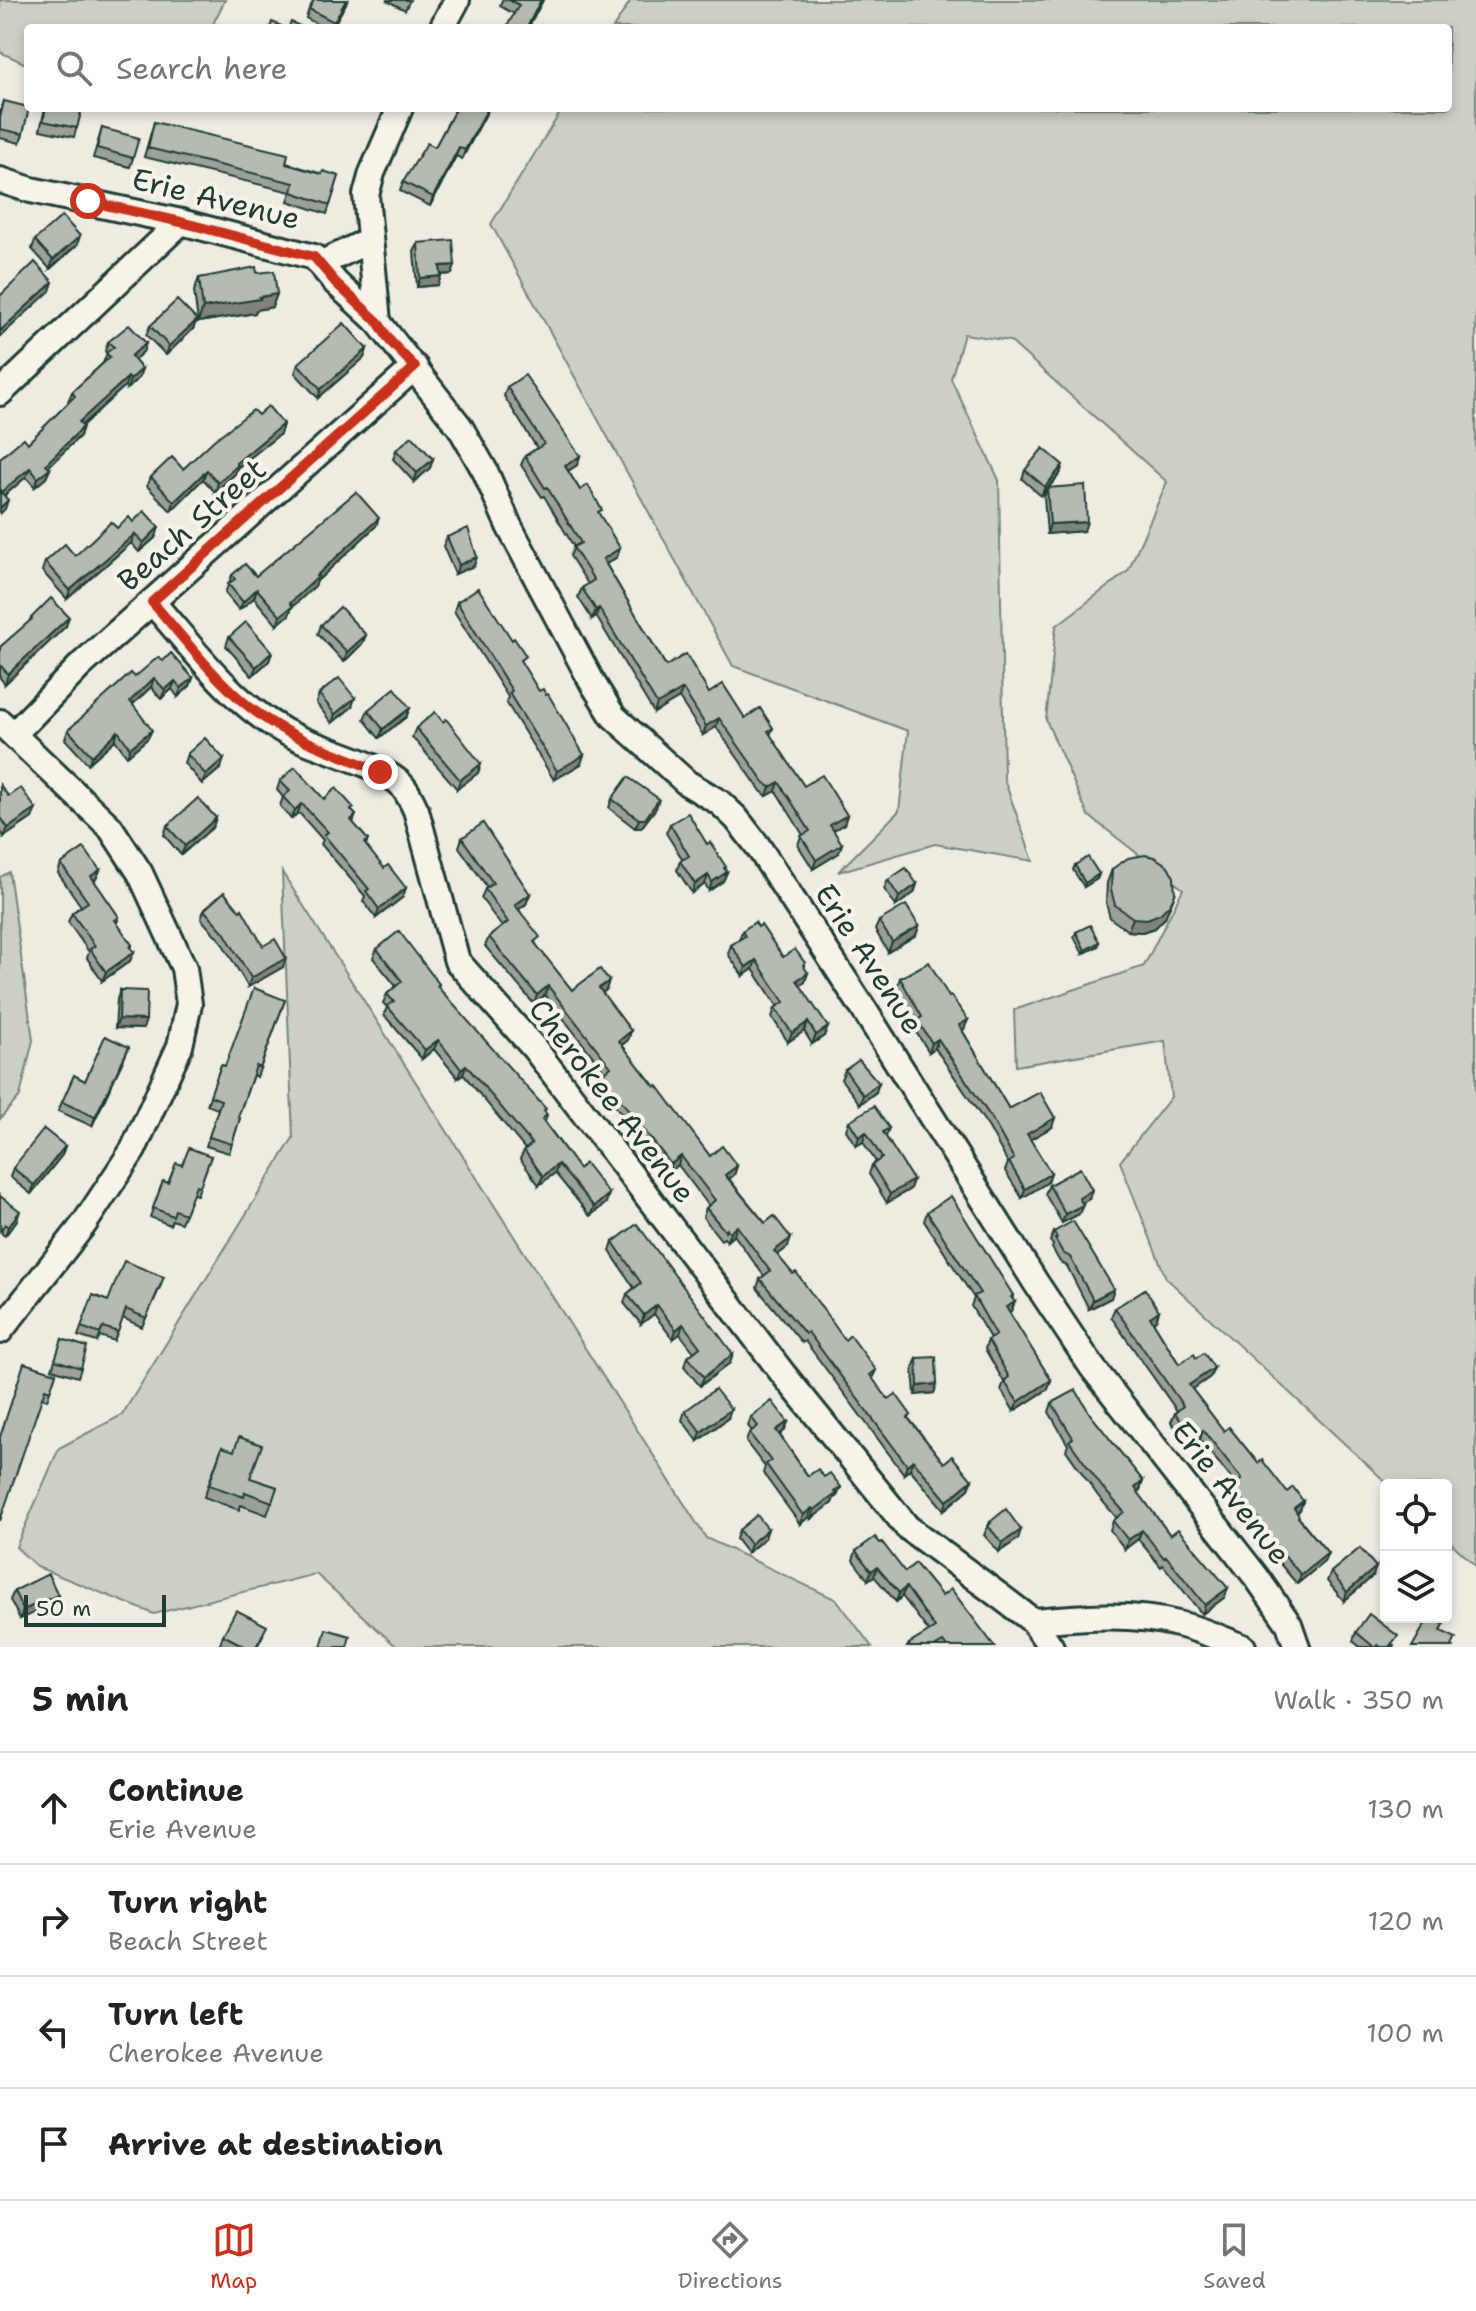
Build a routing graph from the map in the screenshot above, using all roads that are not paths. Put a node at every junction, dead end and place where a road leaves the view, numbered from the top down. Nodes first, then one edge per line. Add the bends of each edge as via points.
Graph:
1 (457, 0) edge
2 (444, 24) edge
3 (398, 112) edge
4 (0, 180) edge
5 (181, 222) junction
6 (370, 240) junction
7 (320, 264) junction
8 (378, 322) junction
9 (415, 367) junction
10 (0, 393) edge
11 (152, 602) junction
12 (7, 728) edge
13 (0, 1331) edge
14 (1033, 1621) junction
15 (1051, 1647) edge
16 (1243, 1647) edge
17 (1297, 1647) edge

1 - 2 street
3 - 6 street via 366,195
4 - 5 street, Erie Avenue
5 - 7 street, Erie Avenue via 314,257
5 - 10 street
6 - 7 street, Erie Avenue
6 - 8 street
7 - 8 street, Erie Avenue
8 - 9 street, Erie Avenue
9 - 11 street, Beach Street
9 - 17 street, Erie Avenue via 485,471 509,526 613,716 687,783 719,802 757,845 1092,1367 1257,1578 1289,1624
11 - 12 street, Beach Street
11 - 14 street, Cherokee Avenue via 207,666 262,717 396,780 409,795 457,961 534,1048 907,1527
12 - 13 street via 110,827 140,873 184,968 189,1004 180,1046 133,1150 84,1224
14 - 15 street, Cherokee Avenue
14 - 16 street via 1103,1615 1140,1618 1178,1624

